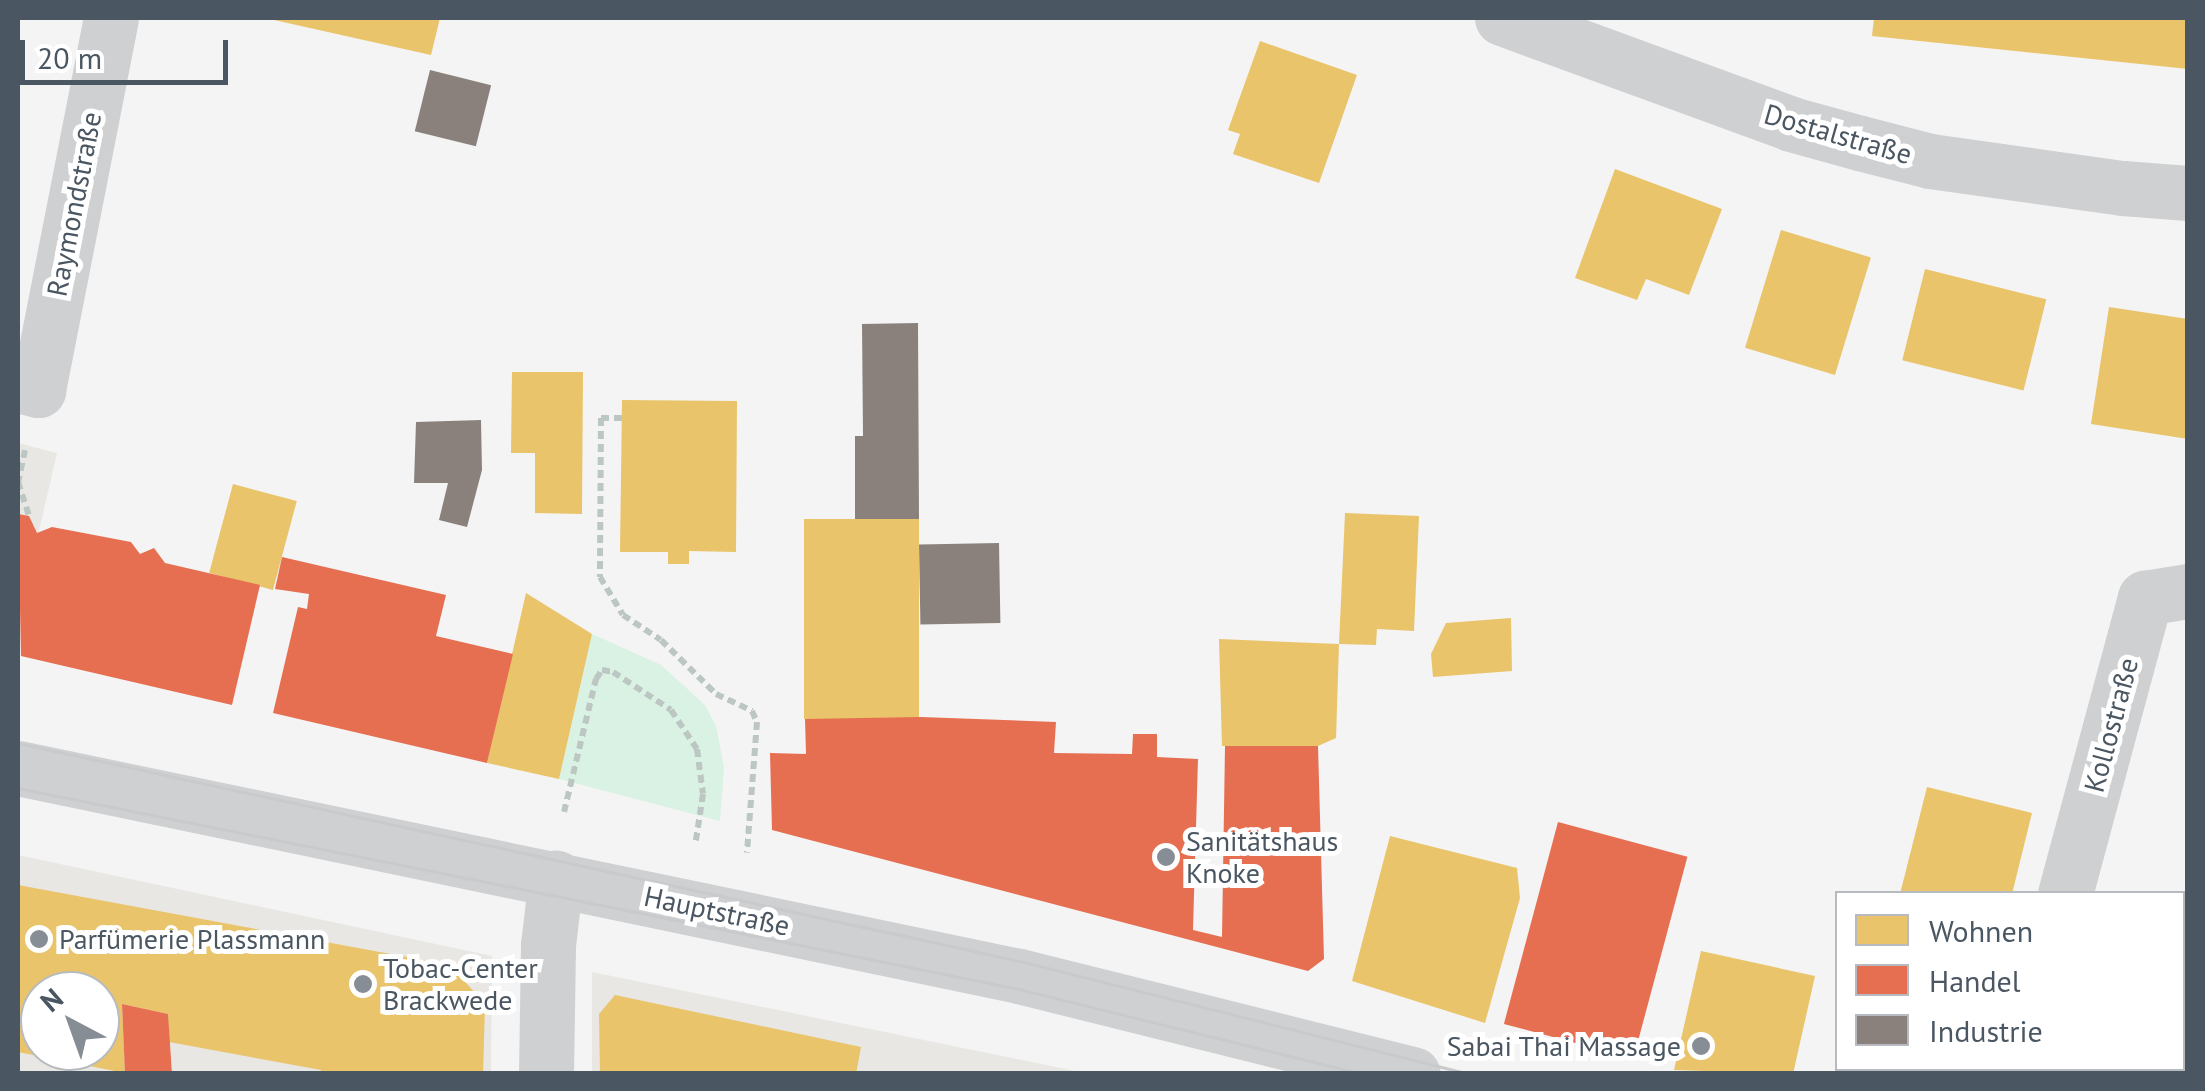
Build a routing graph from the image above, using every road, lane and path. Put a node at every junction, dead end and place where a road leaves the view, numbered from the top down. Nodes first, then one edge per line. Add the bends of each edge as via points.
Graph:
1 (111, 18) edge
2 (1502, 18) edge
3 (2188, 193) edge
4 (28, 388) edge
5 (622, 418) dead end
6 (2188, 591) edge
7 (18, 768) edge
8 (564, 812) dead end
9 (696, 840) dead end
10 (747, 852) dead end
11 (556, 877) junction
12 (2066, 891) edge
13 (546, 1074) edge
14 (1413, 1074) edge

1 - 4 street, Raymondstraße
2 - 3 street, Dostalstraße via 1860,144 1930,161
5 - 10 path via 601,418 600,576 622,616 661,640 716,694 752,712
6 - 12 street, Kollostraße via 2145,598
7 - 11 street, Hauptstraße
8 - 9 path via 596,678 602,670 612,672 671,710 697,749 703,794
11 - 13 street
11 - 14 street, Hauptstraße via 1019,976

